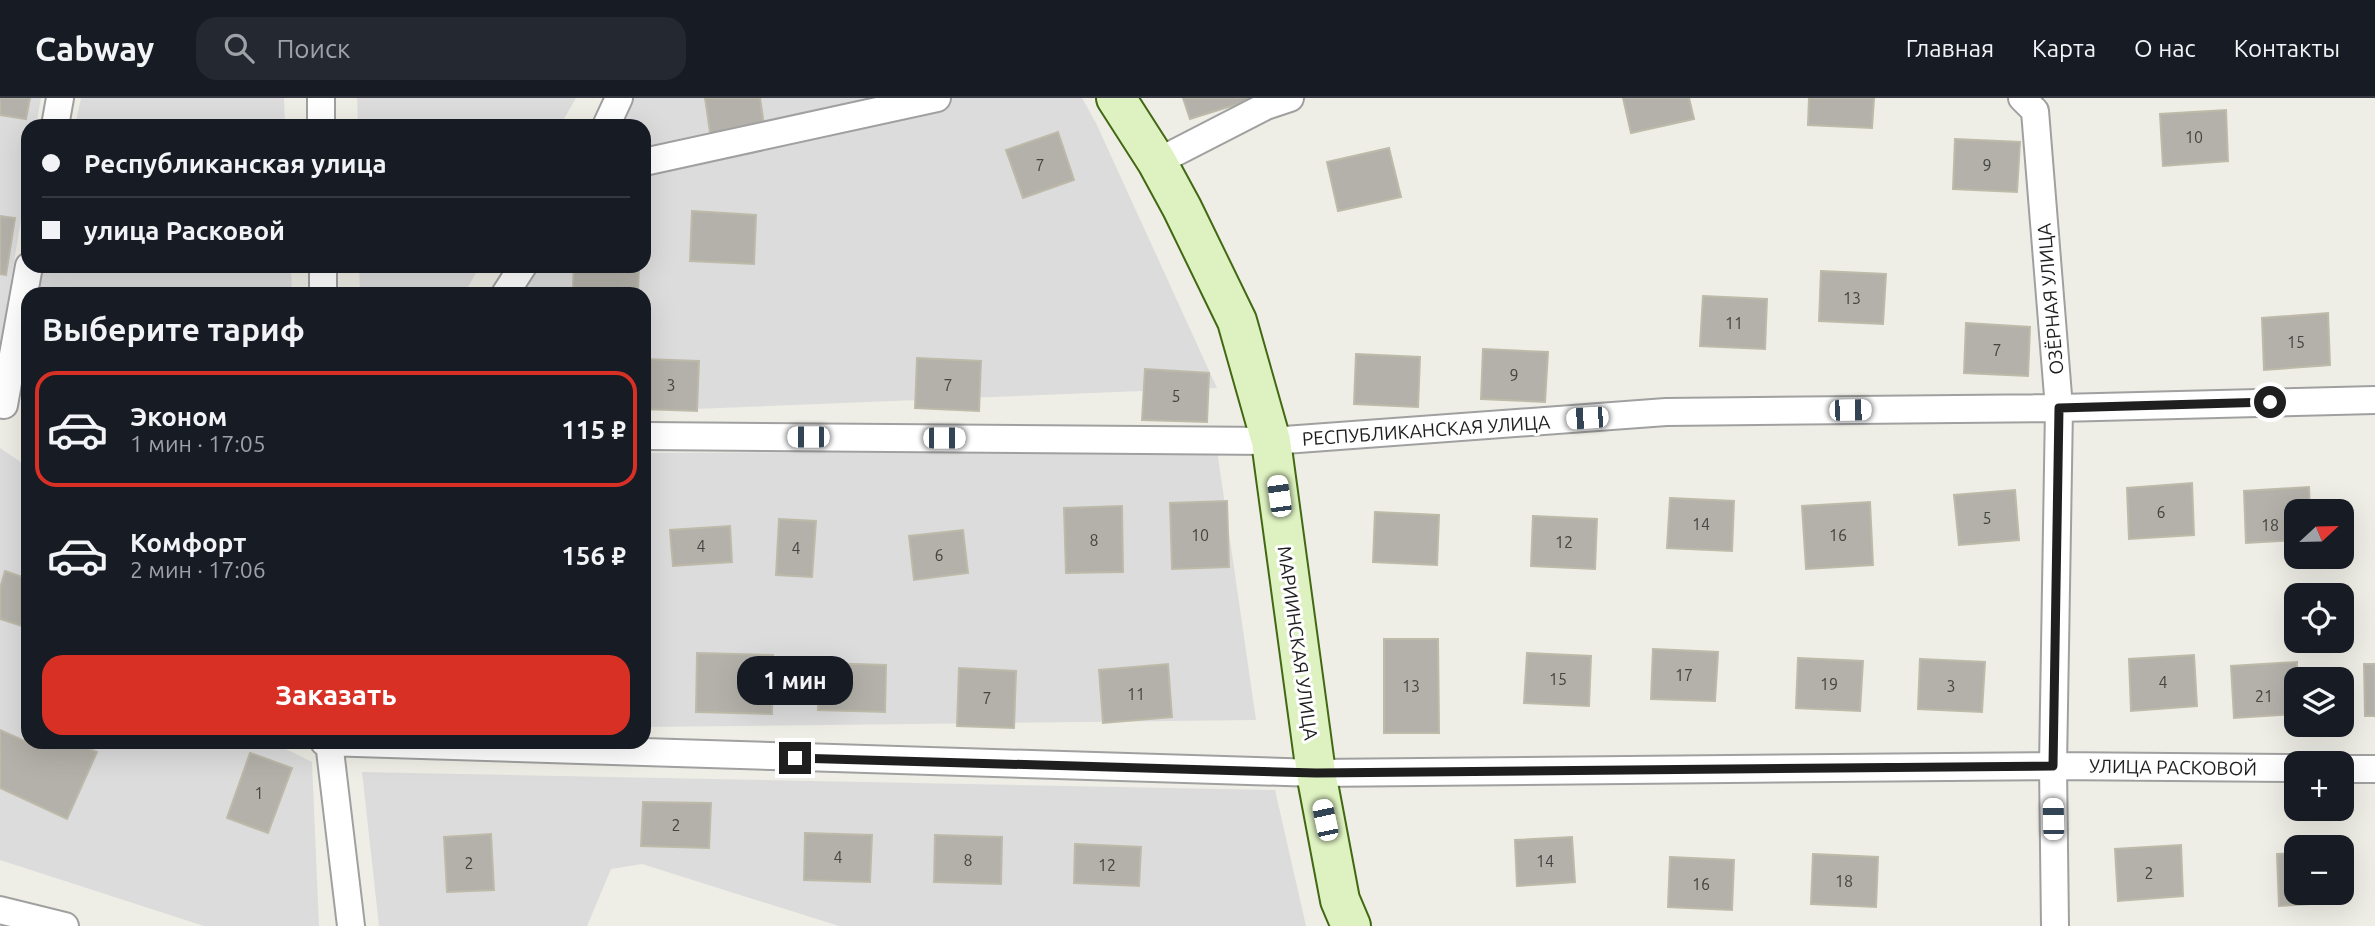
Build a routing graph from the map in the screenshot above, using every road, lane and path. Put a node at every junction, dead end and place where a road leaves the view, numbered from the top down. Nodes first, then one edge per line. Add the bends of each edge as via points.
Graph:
1 (60, 98) edge
2 (321, 98) edge
3 (619, 98) edge
4 (937, 98) edge
5 (1116, 98) edge
6 (1290, 98) edge
7 (2035, 102) edge
8 (56, 119) edge
9 (321, 119) edge
10 (609, 119) edge
11 (651, 160) edge
12 (1157, 162) junction
13 (21, 329) edge
14 (2375, 400) edge
15 (11, 407) edge
16 (2059, 408) junction
17 (651, 436) edge
18 (1271, 441) junction
19 (328, 749) edge
20 (525, 749) edge
21 (2053, 766) junction
22 (2284, 768) edge
23 (2354, 769) edge
24 (2375, 769) edge
25 (1316, 773) junction
26 (0, 911) edge
27 (65, 926) edge
28 (351, 926) edge
29 (1351, 926) edge
30 (2055, 926) edge

1 - 8 street
2 - 9 street
3 - 10 street
4 - 11 street
5 - 12 main road, МАРИИНСКАЯ УЛИЦА
6 - 12 street
7 - 16 street, ОЗЁРНАЯ УЛИЦА
12 - 18 main road, МАРИИНСКАЯ УЛИЦА via 1237,321
13 - 15 street
14 - 16 street, РЕСПУБЛИКАНСКАЯ УЛИЦА
16 - 18 street, РЕСПУБЛИКАНСКАЯ УЛИЦА via 1666,412
16 - 21 street, ОЗЁРНАЯ УЛИЦА
17 - 18 street, РЕСПУБЛИКАНСКАЯ УЛИЦА
18 - 25 main road, МАРИИНСКАЯ УЛИЦА
19 - 28 street
20 - 25 street, УЛИЦА РАСКОВОЙ
21 - 22 street, УЛИЦА РАСКОВОЙ
21 - 25 street, УЛИЦА РАСКОВОЙ
21 - 30 street, ОЗЁРНАЯ УЛИЦА
23 - 24 street
25 - 29 main road, МАРИИНСКАЯ УЛИЦА via 1340,900
26 - 27 street

